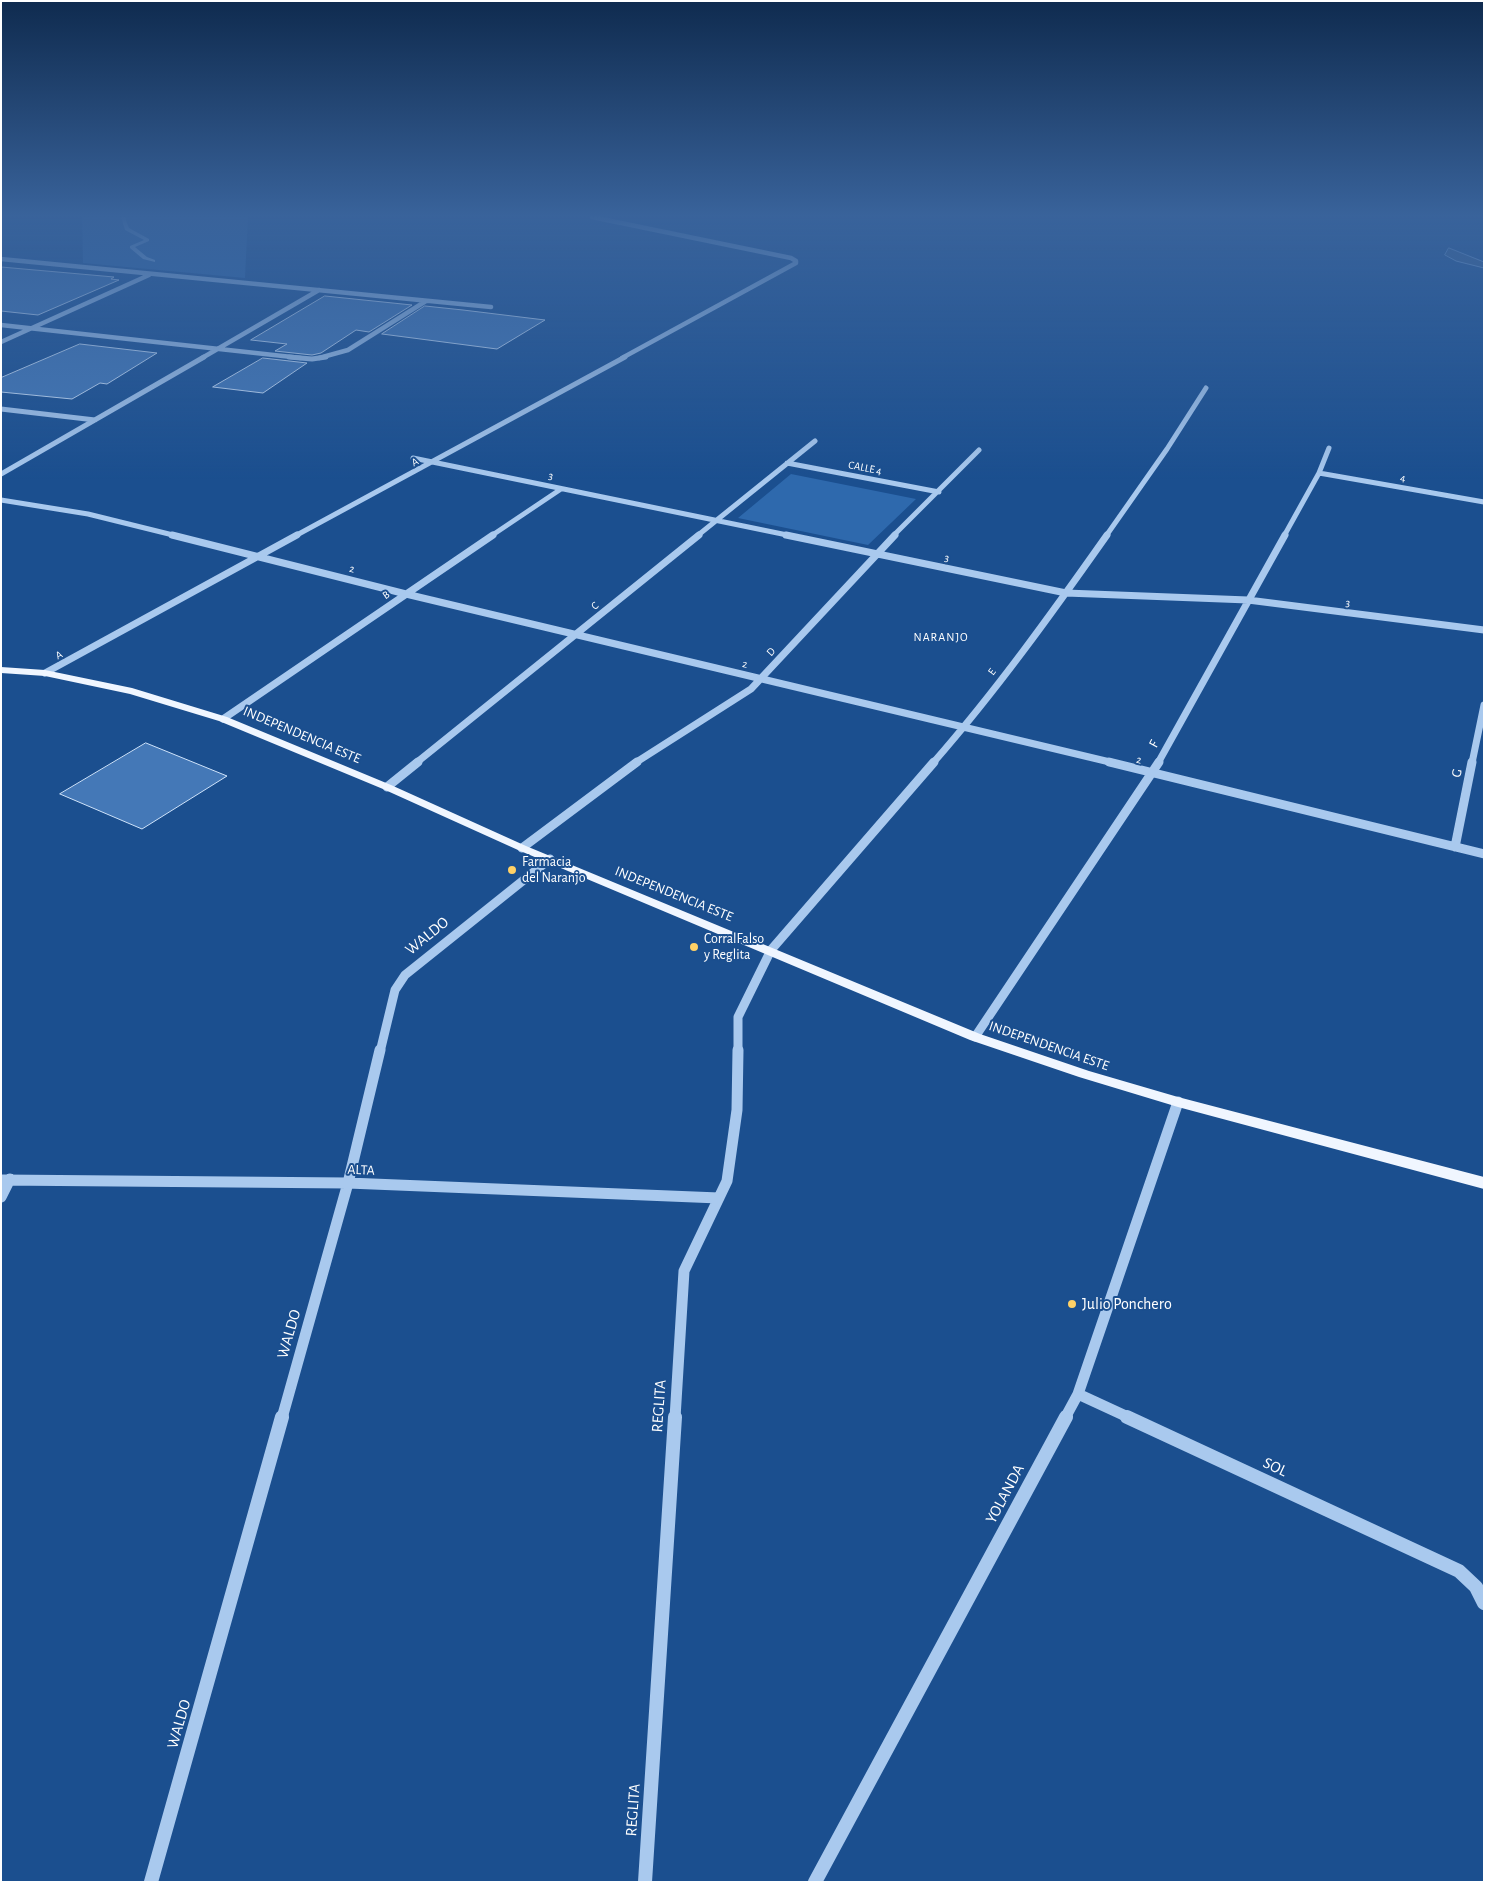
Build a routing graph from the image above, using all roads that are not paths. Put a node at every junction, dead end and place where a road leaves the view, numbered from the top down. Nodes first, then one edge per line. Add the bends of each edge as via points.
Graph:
1 (81, 305) edge
2 (293, 305) edge
3 (420, 305) edge
4 (468, 305) edge
5 (722, 305) edge
6 (491, 307) dead end
7 (1, 325) edge
8 (29, 328) junction
9 (1, 342) edge
10 (218, 348) junction
11 (1206, 388) dead end
12 (1, 409) edge
13 (95, 420) junction
14 (814, 441) dead end
15 (1329, 448) dead end
16 (979, 450) dead end
17 (413, 458) dead end
18 (434, 462) junction
19 (787, 463) junction
20 (1, 474) edge
21 (1319, 474) junction
22 (561, 489) junction
23 (939, 492) junction
24 (1, 500) edge
25 (1484, 502) edge
26 (716, 521) junction
27 (876, 554) junction
28 (261, 556) junction
29 (1066, 593) junction
30 (406, 594) junction
31 (1248, 600) junction
32 (1484, 630) edge
33 (576, 634) junction
34 (1, 670) edge
35 (45, 673) junction
36 (761, 678) junction
37 (1484, 705) edge
38 (224, 719) junction
39 (965, 727) junction
40 (1152, 774) junction
41 (387, 787) junction
42 (1455, 847) junction
43 (522, 848) junction
44 (1484, 854) edge
45 (550, 859) junction
46 (771, 950) junction
47 (975, 1037) junction
48 (1178, 1102) junction
49 (6, 1179) edge
50 (348, 1183) junction
51 (1484, 1183) edge
52 (1, 1197) edge
53 (719, 1198) junction
54 (1078, 1394) junction
55 (1484, 1602) edge
56 (151, 1882) edge
57 (645, 1882) edge
58 (815, 1882) edge

1 - 8 street
2 - 10 street
3 - 10 street via 335,356 312,359
4 - 6 street
5 - 18 street, A
7 - 8 street
8 - 9 street
8 - 10 street
10 - 13 street
11 - 29 street, E
12 - 13 street
13 - 20 street
14 - 19 street, C
15 - 21 street, F
16 - 23 street, D
17 - 18 street, 3
18 - 22 street, 3
18 - 28 street, A
19 - 23 street, CALLE 4
19 - 26 street, C
21 - 25 street, 4
21 - 31 street, F
22 - 26 street, 3
22 - 30 street, B
23 - 27 street, D
24 - 28 street, 2 via 88,514
26 - 27 street, 3
26 - 33 street, C
27 - 29 street, 3
27 - 36 street, D
28 - 30 street, 2
28 - 35 street, A
29 - 31 street, 3
29 - 39 street, E
30 - 33 street, 2
30 - 38 street, B
31 - 32 street, 3
31 - 40 street, F
33 - 36 street, 2
33 - 41 street, C
34 - 35 main road, INDEPENDENCIA ESTE
35 - 38 main road, INDEPENDENCIA ESTE via 132,691
36 - 39 street, 2
36 - 43 street, D via 751,689 649,753
37 - 42 street, G
38 - 41 main road, INDEPENDENCIA ESTE
39 - 40 street, 2
39 - 46 street, E
40 - 42 street, 2
40 - 47 street, F
41 - 43 main road, INDEPENDENCIA ESTE
42 - 44 street, 2
43 - 45 main road, INDEPENDENCIA ESTE
45 - 46 main road, INDEPENDENCIA ESTE
45 - 50 street, WALDO via 405,974 395,990
46 - 47 main road, INDEPENDENCIA ESTE
46 - 53 street, REGLITA via 738,1017 737,1110 727,1181
47 - 48 main road, INDEPENDENCIA ESTE
48 - 51 main road, INDEPENDENCIA ESTE
48 - 54 street, YOLANDA
49 - 50 street, ALTA
49 - 52 street
50 - 53 street, ALTA
50 - 56 street, WALDO
53 - 57 street, REGLITA via 684,1271
54 - 55 street, SOL via 1459,1570 1476,1587
54 - 58 street, YOLANDA

